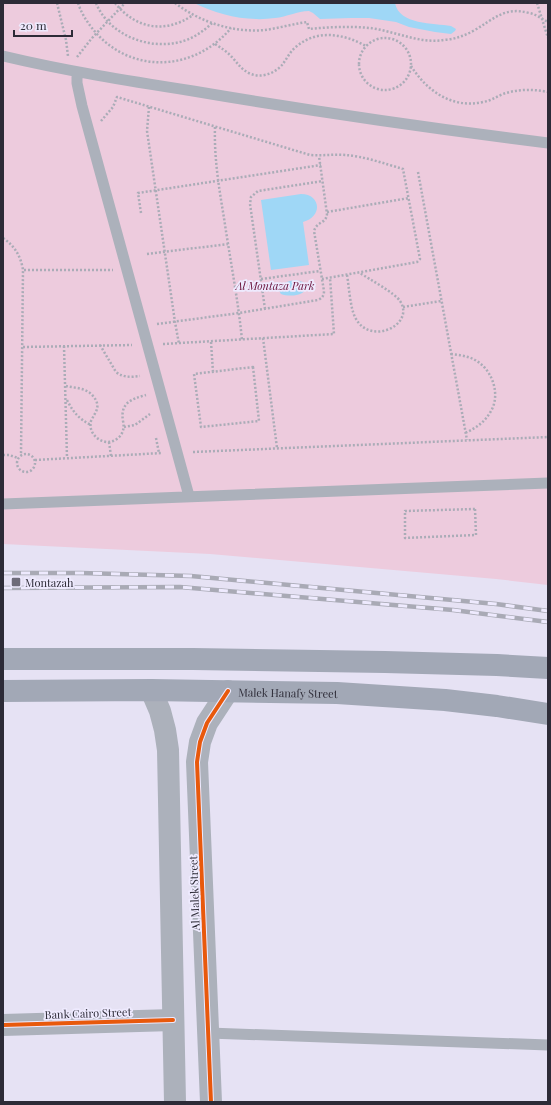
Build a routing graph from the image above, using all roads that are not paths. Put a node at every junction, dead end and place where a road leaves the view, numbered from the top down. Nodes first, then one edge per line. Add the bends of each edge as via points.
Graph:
1 (3, 56) edge
2 (72, 71) junction
3 (548, 144) edge
4 (548, 482) edge
5 (189, 496) junction
6 (3, 504) edge
7 (3, 659) edge
8 (548, 668) edge
9 (151, 690) junction
10 (3, 691) edge
11 (228, 691) junction
12 (548, 714) edge
13 (173, 1020) junction
14 (3, 1025) edge
15 (209, 1033) junction
16 (548, 1045) edge
17 (175, 1102) edge
18 (212, 1102) edge

1 - 2 lane
2 - 3 lane via 397,123
2 - 5 lane
4 - 5 lane
5 - 6 lane
7 - 8 highway via 370,661
9 - 10 highway, Malek Hanafy Street
9 - 11 highway, Malek Hanafy Street
9 - 13 street, Al Malek Street via 160,711 168,750
11 - 12 highway, Malek Hanafy Street via 337,693 445,700
11 - 15 street, Al Malek Street via 207,723 200,742 197,762
13 - 14 street, Bank Cairo Street
13 - 17 street, Al Malek Street
15 - 16 lane
15 - 18 street, Al Malek Street

